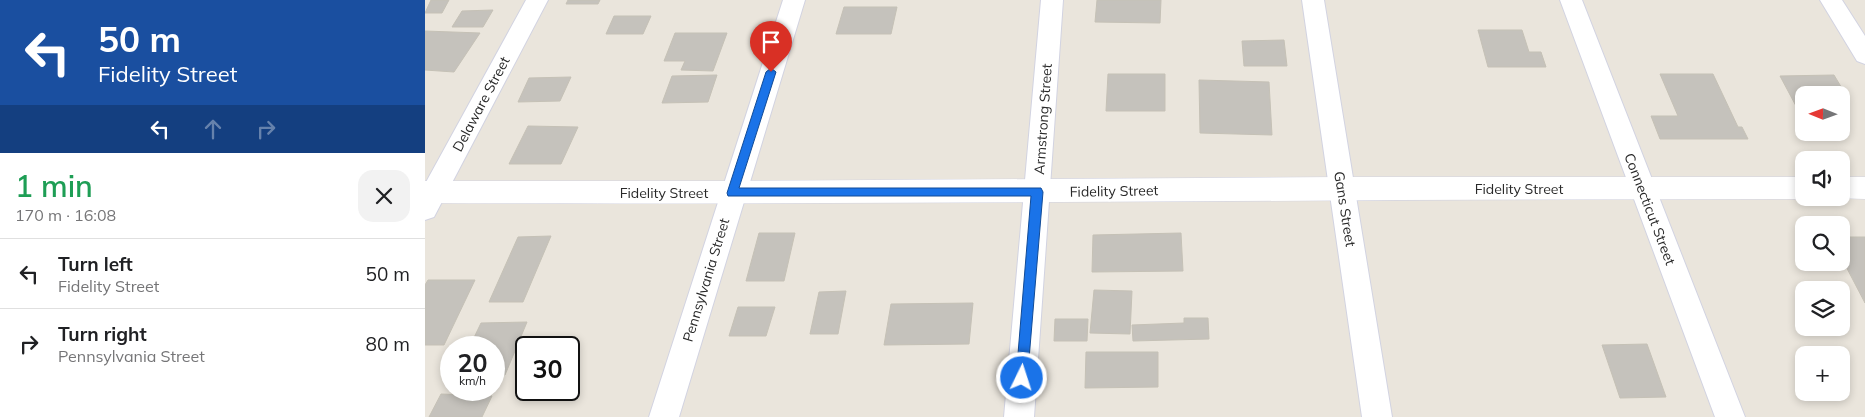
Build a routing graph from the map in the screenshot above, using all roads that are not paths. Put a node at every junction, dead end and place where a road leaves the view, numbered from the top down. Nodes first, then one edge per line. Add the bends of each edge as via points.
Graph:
1 (537, 0) edge
2 (794, 0) edge
3 (1052, 0) edge
4 (1313, 0) edge
5 (1571, 0) edge
6 (1831, 0) edge
7 (1865, 56) edge
8 (1342, 188) junction
9 (1795, 188) edge
10 (1850, 188) edge
11 (1865, 188) edge
12 (1642, 189) junction
13 (1037, 192) junction
14 (732, 193) junction
15 (428, 198) edge
16 (664, 417) edge
17 (1019, 417) edge
18 (1377, 417) edge
19 (1730, 417) edge

1 - 15 street, Delaware Street
2 - 14 street, Pennsylvania Street
3 - 13 street, Armstrong Street
4 - 8 street, Gans Street
5 - 12 street, Connecticut Street
6 - 7 street
8 - 12 main road, Fidelity Street
8 - 13 main road, Fidelity Street
8 - 18 street, Gans Street
9 - 12 main road, Fidelity Street
10 - 11 main road
12 - 19 street, Connecticut Street
13 - 14 main road, Fidelity Street
13 - 17 street, Armstrong Street
14 - 15 main road, Fidelity Street
14 - 16 street, Pennsylvania Street

